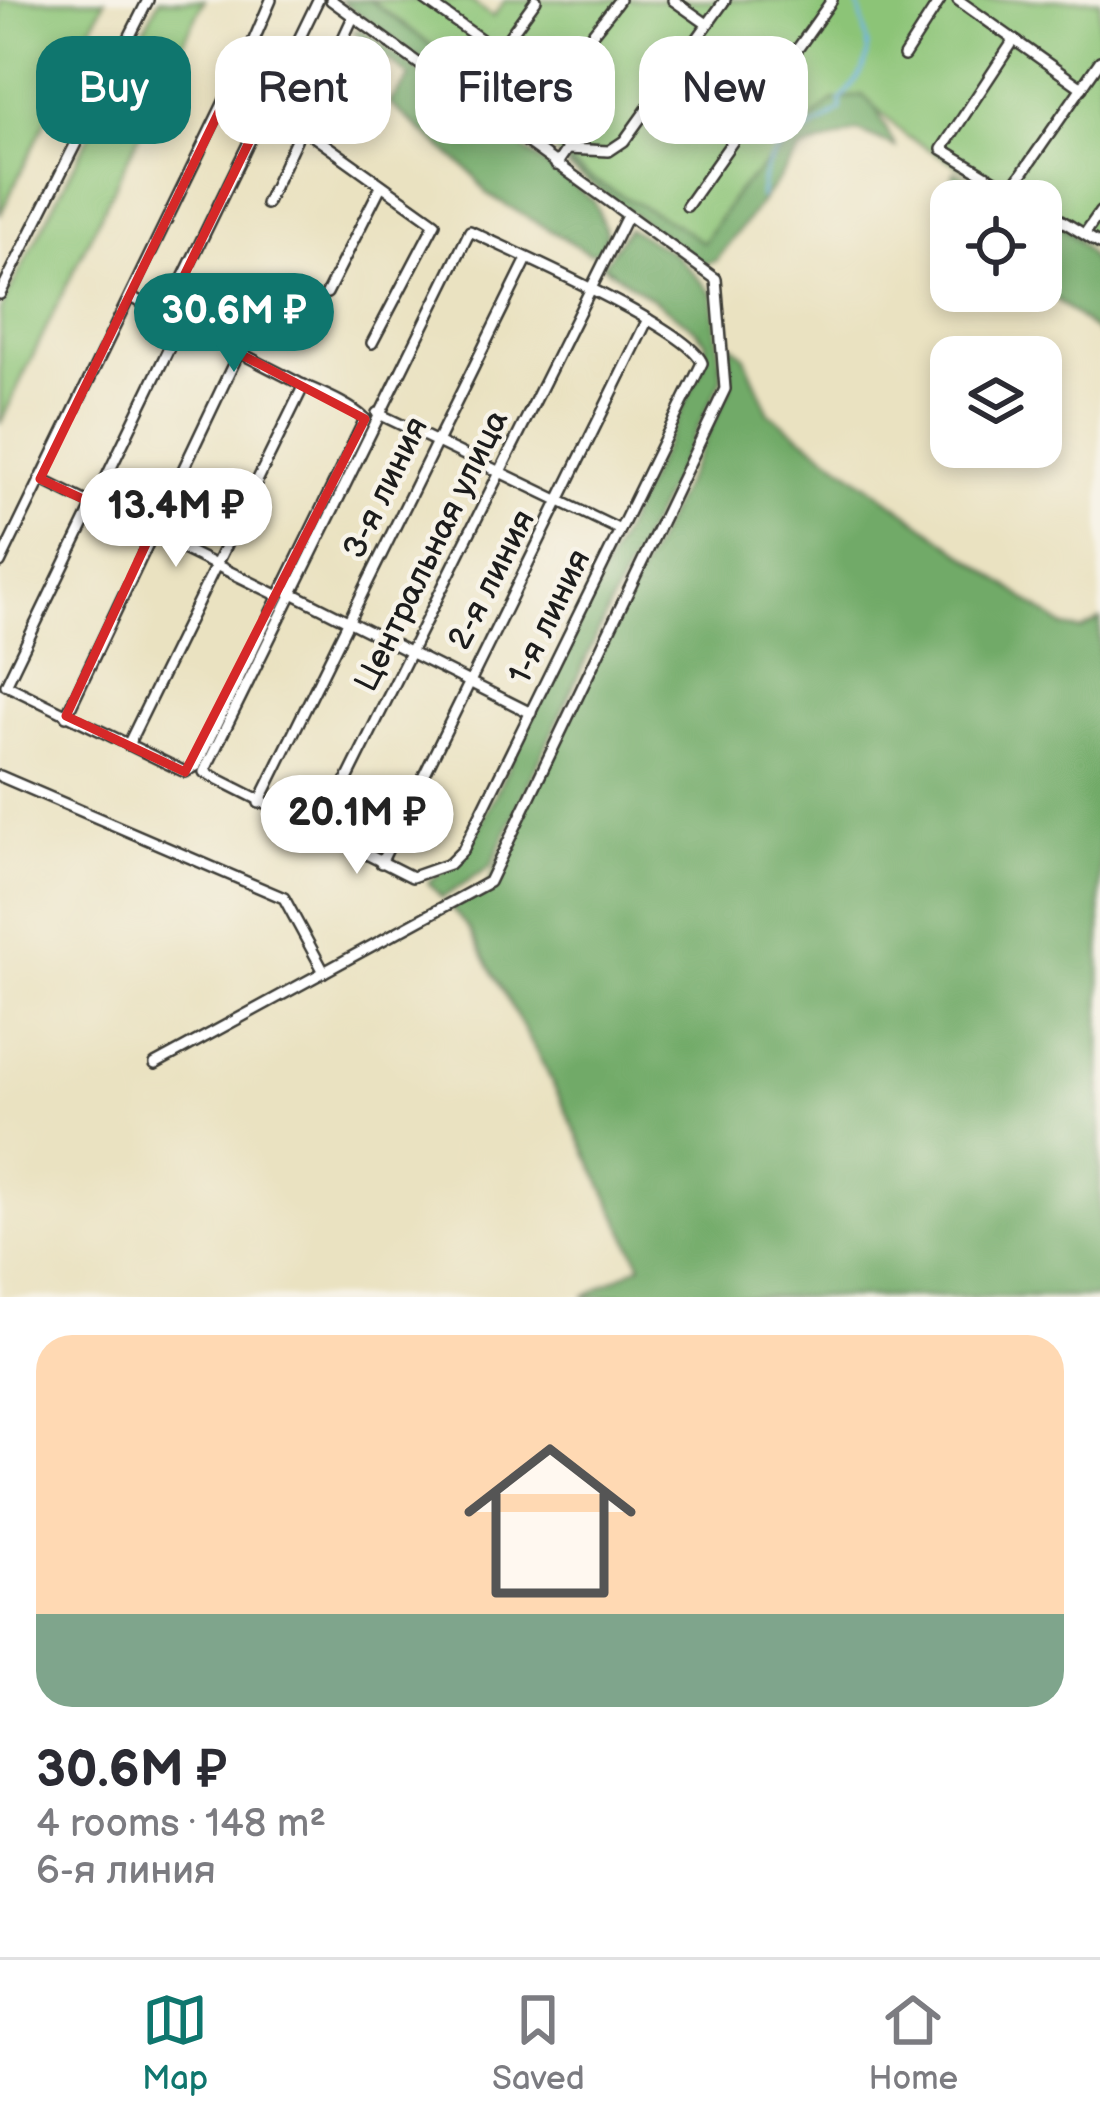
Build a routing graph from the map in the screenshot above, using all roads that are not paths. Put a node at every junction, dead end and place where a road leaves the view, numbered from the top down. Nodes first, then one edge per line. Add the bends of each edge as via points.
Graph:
1 (148, 0) edge
2 (271, 0) edge
3 (318, 0) edge
4 (331, 0) edge
5 (425, 0) edge
6 (536, 0) edge
7 (619, 0) edge
8 (673, 0) edge
9 (725, 0) edge
10 (832, 0) edge
11 (940, 0) edge
12 (958, 0) edge
13 (353, 16) junction
14 (707, 24) junction
15 (256, 36) edge
16 (300, 36) edge
17 (344, 36) edge
18 (476, 36) edge
19 (510, 36) edge
20 (593, 36) edge
21 (1014, 40) junction
22 (904, 56) dead end
23 (1100, 61) edge
24 (1082, 88) junction
25 (215, 121) edge
26 (248, 144) edge
27 (294, 144) edge
28 (324, 144) edge
29 (565, 144) edge
30 (567, 149) junction
31 (556, 165) junction
32 (992, 180) edge
33 (1018, 180) edge
34 (381, 186) junction
35 (266, 204) dead end
36 (687, 206) dead end
37 (1100, 212) edge
38 (627, 216) junction
39 (1062, 219) edge
40 (1086, 232) junction
41 (1100, 244) edge
42 (526, 259) junction
43 (588, 290) junction
44 (327, 293) dead end
45 (0, 294) edge
46 (130, 297) junction
47 (165, 315) junction
48 (648, 319) junction
49 (181, 322) junction
50 (372, 343) dead end
51 (239, 352) junction
52 (304, 385) junction
53 (376, 413) junction
54 (438, 440) junction
55 (498, 470) junction
56 (40, 479) junction
57 (559, 502) junction
58 (93, 503) junction
59 (620, 530) junction
60 (152, 531) junction
61 (0, 563) edge
62 (215, 566) junction
63 (285, 594) junction
64 (348, 621) junction
65 (411, 653) junction
66 (470, 679) junction
67 (531, 713) junction
68 (66, 716) junction
69 (128, 745) junction
70 (0, 776) edge
71 (259, 803) junction
72 (320, 834) junction
73 (381, 863) junction
74 (324, 972) junction
75 (155, 1064) dead end

1 - 45 street
2 - 15 street
3 - 16 street
4 - 13 street
5 - 18 street
6 - 19 street
7 - 20 street
8 - 14 street
9 - 14 street
10 - 36 street
11 - 22 street
12 - 21 street
13 - 17 street
13 - 31 street
14 - 30 street via 624,141 603,152
21 - 24 street
21 - 32 street via 942,149
23 - 24 street
24 - 33 street
25 - 46 street
26 - 47 street
27 - 35 street
28 - 34 street
29 - 30 street
30 - 31 street
31 - 38 street
34 - 44 street
34 - 50 street via 435,223
37 - 40 street
38 - 43 street, Центральная улица
38 - 74 street via 716,279 727,361 719,406 489,882
39 - 40 street
40 - 41 street
42 - 43 street
42 - 53 street via 470,231
42 - 54 street, 3-я линия
43 - 48 street
43 - 55 street, Центральная улица
46 - 47 street
46 - 56 street
47 - 49 street
48 - 57 street, 2-я линия
48 - 59 street, 1-я линия via 698,352 702,363
49 - 51 street
49 - 58 street
51 - 52 street
51 - 60 street
52 - 62 street
52 - 63 street via 365,419
53 - 54 street
53 - 63 street
54 - 55 street
54 - 64 street, 3-я линия
55 - 57 street
55 - 65 street, Центральная улица
56 - 58 street
56 - 61 street
57 - 59 street
57 - 66 street, 2-я линия
58 - 60 street
58 - 68 street via 6,685
59 - 67 street, 1-я линия
60 - 62 street
60 - 68 street
62 - 63 street
62 - 69 street
63 - 64 street
63 - 69 street via 196,766 185,772
63 - 71 street via 203,772
64 - 65 street
64 - 71 street, 3-я линия
65 - 66 street
65 - 72 street, Центральная улица
66 - 67 street
66 - 73 street, 2-я линия
67 - 73 street, 1-я линия via 464,850 412,877
68 - 69 street
70 - 74 street via 284,898
71 - 72 street
72 - 73 street
74 - 75 street

